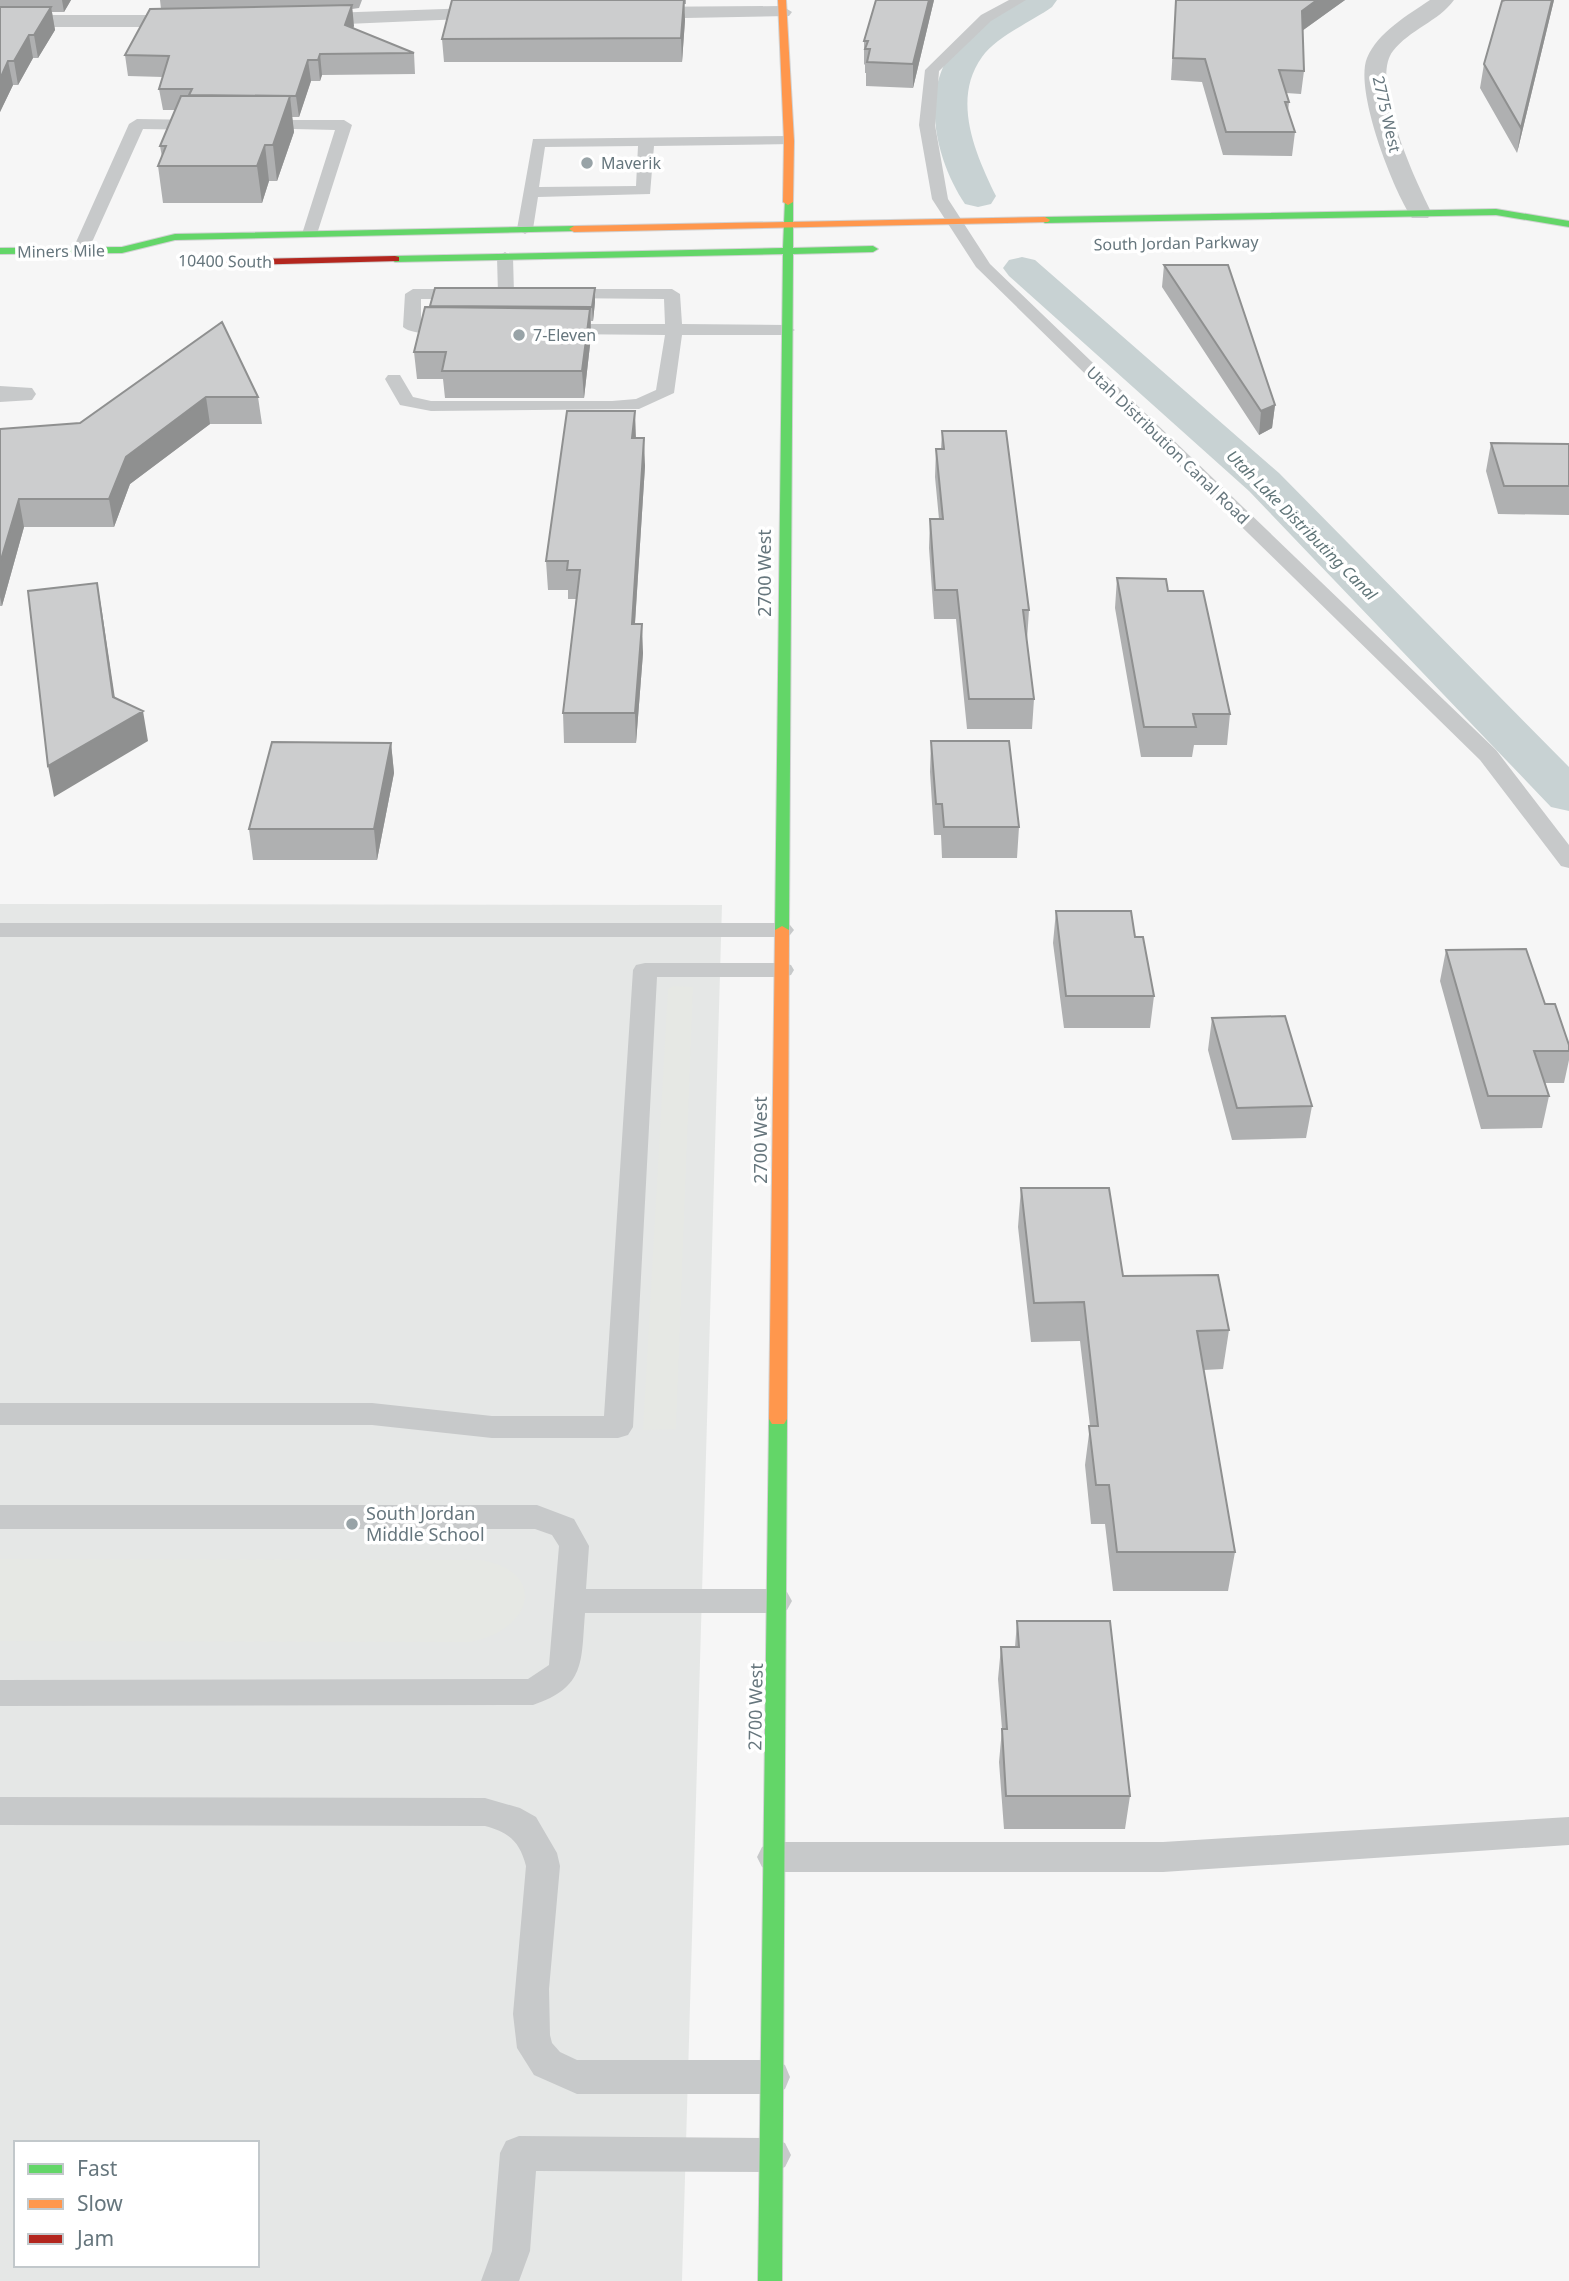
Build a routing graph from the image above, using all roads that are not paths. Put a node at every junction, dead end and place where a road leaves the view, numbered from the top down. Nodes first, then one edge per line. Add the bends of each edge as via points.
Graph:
1 (1019, 0) edge
2 (1444, 0) edge
3 (782, 6) edge
4 (520, 13) edge
5 (615, 13) edge
6 (0, 21) edge
7 (210, 21) edge
8 (282, 21) edge
9 (789, 141) junction
10 (646, 142) junction
11 (530, 192) junction
12 (1420, 213) junction
13 (955, 221) junction
14 (788, 224) junction
15 (1566, 224) edge
16 (525, 229) junction
17 (310, 234) junction
18 (1525, 234) dead end
19 (978, 247) junction
20 (947, 248) dead end
21 (884, 249) dead end
22 (122, 250) junction
23 (0, 251) edge
24 (80, 251) junction
25 (787, 252) junction
26 (505, 257) junction
27 (160, 258) dead end
28 (185, 263) dead end
29 (548, 294) edge
30 (467, 328) edge
31 (536, 329) edge
32 (786, 330) junction
33 (674, 331) junction
34 (408, 333) joint
35 (394, 379) dead end
36 (1569, 861) edge
37 (0, 930) edge
38 (782, 930) junction
39 (782, 970) junction
40 (0, 1415) edge
41 (0, 1517) edge
42 (570, 1601) junction
43 (776, 1601) junction
44 (0, 1693) edge
45 (0, 1811) edge
46 (1569, 1831) edge
47 (774, 1857) junction
48 (772, 2077) junction
49 (772, 2155) junction
50 (500, 2281) edge
51 (770, 2281) edge

1 - 13 lane, Utah Distribution Canal Road via 986,18 932,70 927,125 940,199
2 - 12 street, 2775 West via 1392,40 1376,61 1391,139
3 - 5 street
3 - 9 main road, 2700 West
4 - 8 street
6 - 7 street
9 - 10 lane
9 - 14 main road, 2700 West
10 - 11 lane via 538,142
10 - 11 lane via 644,191
11 - 16 lane
12 - 13 main road, South Jordan Parkway
12 - 15 main road, South Jordan Parkway via 1496,212
13 - 14 main road, South Jordan Parkway
13 - 19 lane, Utah Distribution Canal Road
14 - 16 main road, 10400 South
14 - 25 main road, 2700 West
15 - 18 main road, South Jordan Parkway
16 - 17 main road, 10400 South
17 - 22 main road, 10400 South via 175,237
17 - 24 lane via 344,125 137,124
19 - 20 main road
19 - 36 lane, Utah Distribution Canal Road via 984,267 1488,755
21 - 25 main road
22 - 24 main road, Miners Mile
22 - 27 main road, 10400 South
23 - 24 main road, Miners Mile
25 - 26 main road, 10400 South
25 - 32 main road, 2700 West
26 - 28 main road, 10400 South
26 - 34 lane via 513,294 413,294
29 - 33 lane via 673,294
30 - 34 lane
31 - 33 lane
32 - 33 lane
32 - 38 main road, 2700 West
33 - 35 lane via 665,393 639,404 431,406 406,401
37 - 38 lane
38 - 39 main road, 2700 West
39 - 40 lane via 645,970 618,1427 492,1427 372,1414
39 - 43 main road, 2700 West
41 - 42 lane via 537,1517 551,1520 570,1536 574,1546
42 - 43 lane
42 - 44 lane via 565,1667 558,1678 533,1692
43 - 47 main road, 2700 West
45 - 48 lane via 485,1812 509,1816 527,1828 539,1846 543,1866 528,2031 544,2063 577,2077
46 - 47 lane via 1163,1857
47 - 48 main road, 2700 West
48 - 49 main road, 2700 West
49 - 50 lane via 519,2153 511,2251
49 - 51 main road, 2700 West

